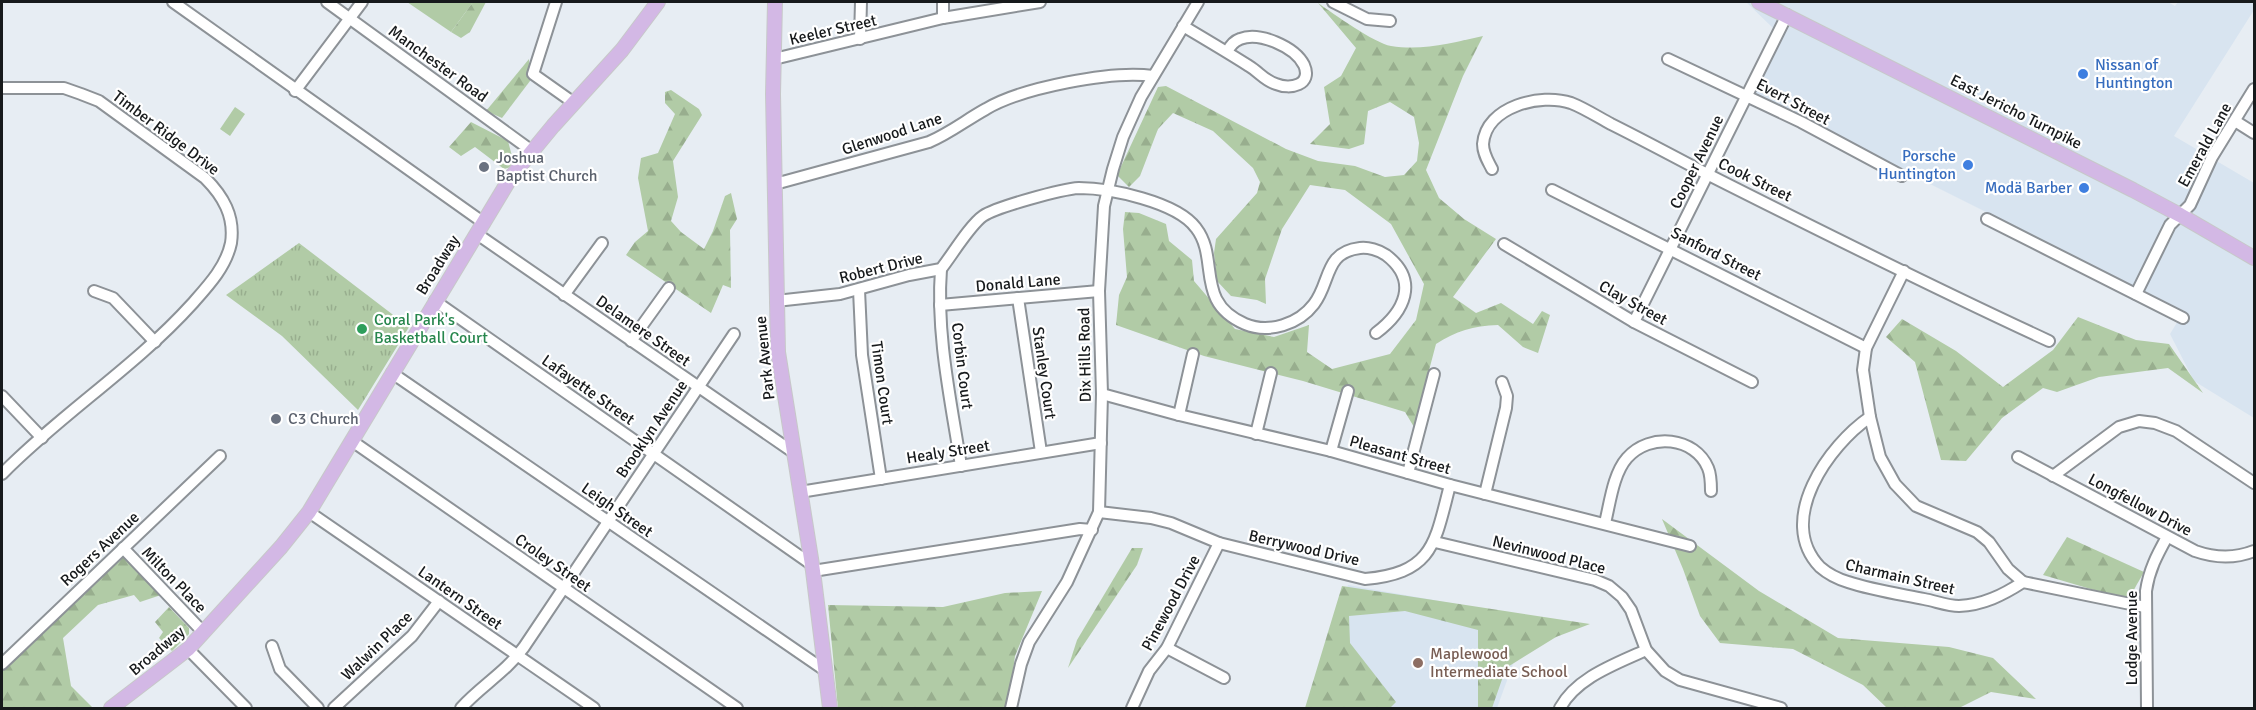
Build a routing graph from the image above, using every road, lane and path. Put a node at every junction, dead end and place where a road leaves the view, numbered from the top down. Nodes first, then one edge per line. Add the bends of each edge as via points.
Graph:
1 (173, 2) edge
2 (327, 2) edge
3 (362, 2) edge
4 (556, 2) edge
5 (658, 2) edge
6 (775, 2) edge
7 (861, 2) edge
8 (943, 2) edge
9 (1032, 2) edge
10 (1198, 2) edge
11 (1333, 2) edge
12 (1759, 2) edge
13 (1787, 15) junction
14 (350, 18) junction
15 (943, 18) junction
16 (1390, 21) dead end
17 (1183, 26) junction
18 (860, 39) junction
19 (1227, 51) junction
20 (774, 59) junction
21 (1668, 59) dead end
22 (1153, 76) junction
23 (2, 88) edge
24 (2254, 89) edge
25 (295, 91) junction
26 (1747, 95) junction
27 (574, 103) junction
28 (2235, 120) junction
29 (2254, 133) edge
30 (532, 151) junction
31 (1492, 170) dead end
32 (1708, 174) junction
33 (1902, 176) dead end
34 (775, 184) junction
35 (1552, 190) dead end
36 (1107, 192) junction
37 (2180, 215) junction
38 (1988, 219) dead end
39 (480, 229) junction
40 (602, 243) dead end
41 (1504, 244) dead end
42 (1671, 248) junction
43 (2254, 258) edge
44 (941, 270) junction
45 (1904, 271) junction
46 (669, 288) dead end
47 (94, 291) dead end
48 (859, 291) junction
49 (1099, 291) junction
50 (2136, 294) junction
51 (564, 295) junction
52 (1018, 298) junction
53 (435, 301) junction
54 (776, 301) junction
55 (940, 305) junction
56 (2183, 318) dead end
57 (1634, 322) junction
58 (1376, 333) dead end
59 (734, 334) dead end
60 (631, 341) junction
61 (2049, 341) dead end
62 (155, 342) junction
63 (1866, 348) junction
64 (1193, 354) dead end
65 (392, 373) junction
66 (1271, 373) dead end
67 (1434, 374) dead end
68 (1502, 382) dead end
69 (1752, 382) dead end
70 (698, 387) junction
71 (1348, 391) dead end
72 (1102, 394) junction
73 (2, 396) edge
74 (1179, 415) junction
75 (1870, 417) junction
76 (1256, 434) junction
77 (42, 438) junction
78 (352, 441) junction
79 (1101, 443) junction
80 (1331, 451) junction
81 (793, 452) junction
82 (1041, 452) junction
83 (653, 453) junction
84 (220, 456) dead end
85 (2018, 457) dead end
86 (961, 466) junction
87 (1408, 473) junction
88 (2, 474) edge
89 (2053, 476) junction
90 (881, 478) junction
91 (2254, 483) edge
92 (1450, 484) junction
93 (1712, 491) dead end
94 (800, 492) junction
95 (1485, 494) junction
96 (309, 512) junction
97 (1099, 512) junction
98 (608, 522) junction
99 (1605, 523) junction
100 (1092, 530) junction
101 (2167, 537) junction
102 (1435, 542) junction
103 (1220, 543) junction
104 (1690, 546) dead end
105 (123, 548) junction
106 (2254, 551) edge
107 (812, 567) junction
108 (2023, 582) junction
109 (564, 589) junction
110 (439, 601) junction
111 (2145, 607) junction
112 (203, 632) junction
113 (272, 646) dead end
114 (1167, 648) junction
115 (188, 649) junction
116 (1646, 650) junction
117 (518, 656) junction
118 (2, 664) edge
119 (826, 671) junction
120 (1224, 678) dead end
121 (111, 708) edge
122 (246, 708) edge
123 (318, 708) edge
124 (334, 708) edge
125 (461, 708) edge
126 (594, 708) edge
127 (737, 708) edge
128 (830, 708) edge
129 (1011, 708) edge
130 (1132, 708) edge
131 (1560, 708) edge
132 (1781, 708) edge
133 (2147, 708) edge

1 - 25 street, Delamere Street
2 - 14 street, Manchester Road
3 - 14 street
4 - 27 street via 533,74
5 - 27 main road, Broadway via 622,50
6 - 20 main road, Park Avenue
7 - 18 street
8 - 15 street
9 - 15 street, Keeler Street
10 - 17 street, Dix Hills Road
11 - 16 street via 1367,19
12 - 13 main road, East Jericho Turnpike
13 - 26 street, Cooper Avenue
13 - 37 main road, East Jericho Turnpike
14 - 25 street
14 - 30 street, Manchester Road
15 - 18 street, Keeler Street
17 - 19 street
17 - 22 street, Dix Hills Road
18 - 20 street, Keeler Street
19 - 19 street via 1274,84 1292,88 1304,78 1303,63 1276,42 1244,38
20 - 34 main road, Park Avenue
21 - 26 street, Evert Street
22 - 34 street, Glenwood Lane via 1109,77 1034,90 987,109 929,142
22 - 36 street, Dix Hills Road via 1123,137
23 - 62 street, Timber Ridge Drive via 64,88 99,101 219,192 232,225 231,244 223,264 201,294
24 - 28 street, Emerald Lane
25 - 39 street, Delamere Street
26 - 32 street, Cooper Avenue
26 - 33 street, Evert Street
27 - 30 main road, Broadway
28 - 29 street
28 - 37 street, Emerald Lane via 2212,157 2190,205
30 - 39 main road, Broadway
31 - 32 street, Cook Street via 1483,143 1491,126 1503,113 1521,103 1540,99 1571,103
32 - 42 street, Cooper Avenue
32 - 45 street, Cook Street
34 - 54 main road, Park Avenue
35 - 42 street, Sanford Street
36 - 44 street, Robert Drive via 1078,188 994,210 981,217
36 - 49 street, Dix Hills Road
36 - 58 street, Robert Drive via 1159,204 1188,218 1198,229 1207,252 1208,273 1218,302 1248,325 1275,328 1302,316 1315,303 1337,257 1346,252 1365,248 1385,254 1402,276 1404,296 1392,321
37 - 43 main road, East Jericho Turnpike
37 - 50 street, Emerald Lane via 2170,225
38 - 50 street
39 - 51 street, Delamere Street
39 - 53 main road, Broadway
40 - 51 street
41 - 57 street, Clay Street
42 - 57 street, Cooper Avenue
42 - 63 street, Sanford Street
44 - 48 street, Robert Drive via 909,275
44 - 55 street, Corbin Court
45 - 61 street, Cook Street
45 - 63 street
46 - 60 street
47 - 62 street via 113,298
48 - 54 street, Robert Drive
48 - 90 street, Timon Court via 862,355
49 - 52 street, Donald Lane
49 - 72 street, Dix Hills Road
50 - 56 street
51 - 60 street, Delamere Street
52 - 55 street, Donald Lane
52 - 82 street, Stanley Court
53 - 65 main road, Broadway
53 - 83 street, Lafayette Street
54 - 81 main road, Park Avenue via 778,352
55 - 86 street, Corbin Court
57 - 69 street, Clay Street
59 - 70 street, Brooklyn Avenue
60 - 70 street, Delamere Street
62 - 77 street, Timber Ridge Drive
63 - 75 street via 1863,370
64 - 74 street
65 - 78 main road, Broadway
65 - 98 street, Leigh Street
66 - 76 street
67 - 87 street
68 - 95 street via 1506,408
70 - 81 street, Delamere Street
70 - 83 street, Brooklyn Avenue
71 - 80 street
72 - 74 street, Pleasant Street
72 - 79 street, Dix Hills Road
73 - 77 street
74 - 76 street, Pleasant Street
75 - 108 street via 1880,457 1905,496 1931,514 1977,532
75 - 108 street, Charmain Street via 1837,446 1811,487 1805,508 1806,542 1811,556 1822,568 1847,582 1957,606 2003,595
76 - 80 street, Pleasant Street
77 - 88 street, Timber Ridge Drive
78 - 96 main road, Broadway
78 - 109 street, Croley Street
79 - 82 street, Healy Street
79 - 97 street, Dix Hills Road
80 - 87 street, Pleasant Street
81 - 94 main road, Park Avenue
82 - 86 street, Healy Street
83 - 98 street, Brooklyn Avenue
83 - 107 street, Lafayette Street
84 - 105 street, Rogers Avenue
85 - 89 street, Longfellow Drive
86 - 90 street, Healy Street
87 - 92 street, Pleasant Street
89 - 91 street via 2119,427 2139,421 2176,431
89 - 101 street, Longfellow Drive
90 - 94 street, Healy Street
92 - 95 street, Pleasant Street
92 - 102 street, Berrywood Drive
93 - 99 street via 1709,470 1701,455 1670,441 1653,442 1627,458 1618,474
94 - 107 main road, Park Avenue
95 - 99 street, Pleasant Street
96 - 110 street, Lantern Street
96 - 112 main road, Broadway
97 - 100 street, Dix Hills Road
97 - 103 street, Berrywood Drive via 1171,523
98 - 109 street, Brooklyn Avenue
98 - 119 street, Leigh Street
99 - 104 street, Pleasant Street
100 - 107 street
100 - 129 street, Dix Hills Road via 1068,582 1029,642
101 - 106 street, Longfellow Drive via 2209,556 2231,557
101 - 111 street, Lodge Avenue via 2148,575
102 - 103 street, Berrywood Drive via 1406,570 1390,577 1365,579
102 - 116 street, Nevinwood Place via 1595,579 1610,586 1631,610
103 - 114 street, Pinewood Drive
105 - 112 street, Milton Place
105 - 118 street, Rogers Avenue
107 - 119 main road, Park Avenue
108 - 111 street
109 - 117 street, Brooklyn Avenue
109 - 127 street, Croley Street
110 - 117 street, Lantern Street
110 - 124 street, Walwin Place via 412,636
111 - 133 street, Lodge Avenue
112 - 115 main road, Broadway
113 - 123 street via 279,669
114 - 120 street
114 - 130 street, Pinewood Drive via 1149,671
115 - 121 main road, Broadway
115 - 122 street
116 - 131 street via 1586,680
116 - 132 street, Nevinwood Place via 1665,672 1680,680
117 - 125 street, Brooklyn Avenue
117 - 126 street, Lantern Street
119 - 128 main road, Park Avenue

